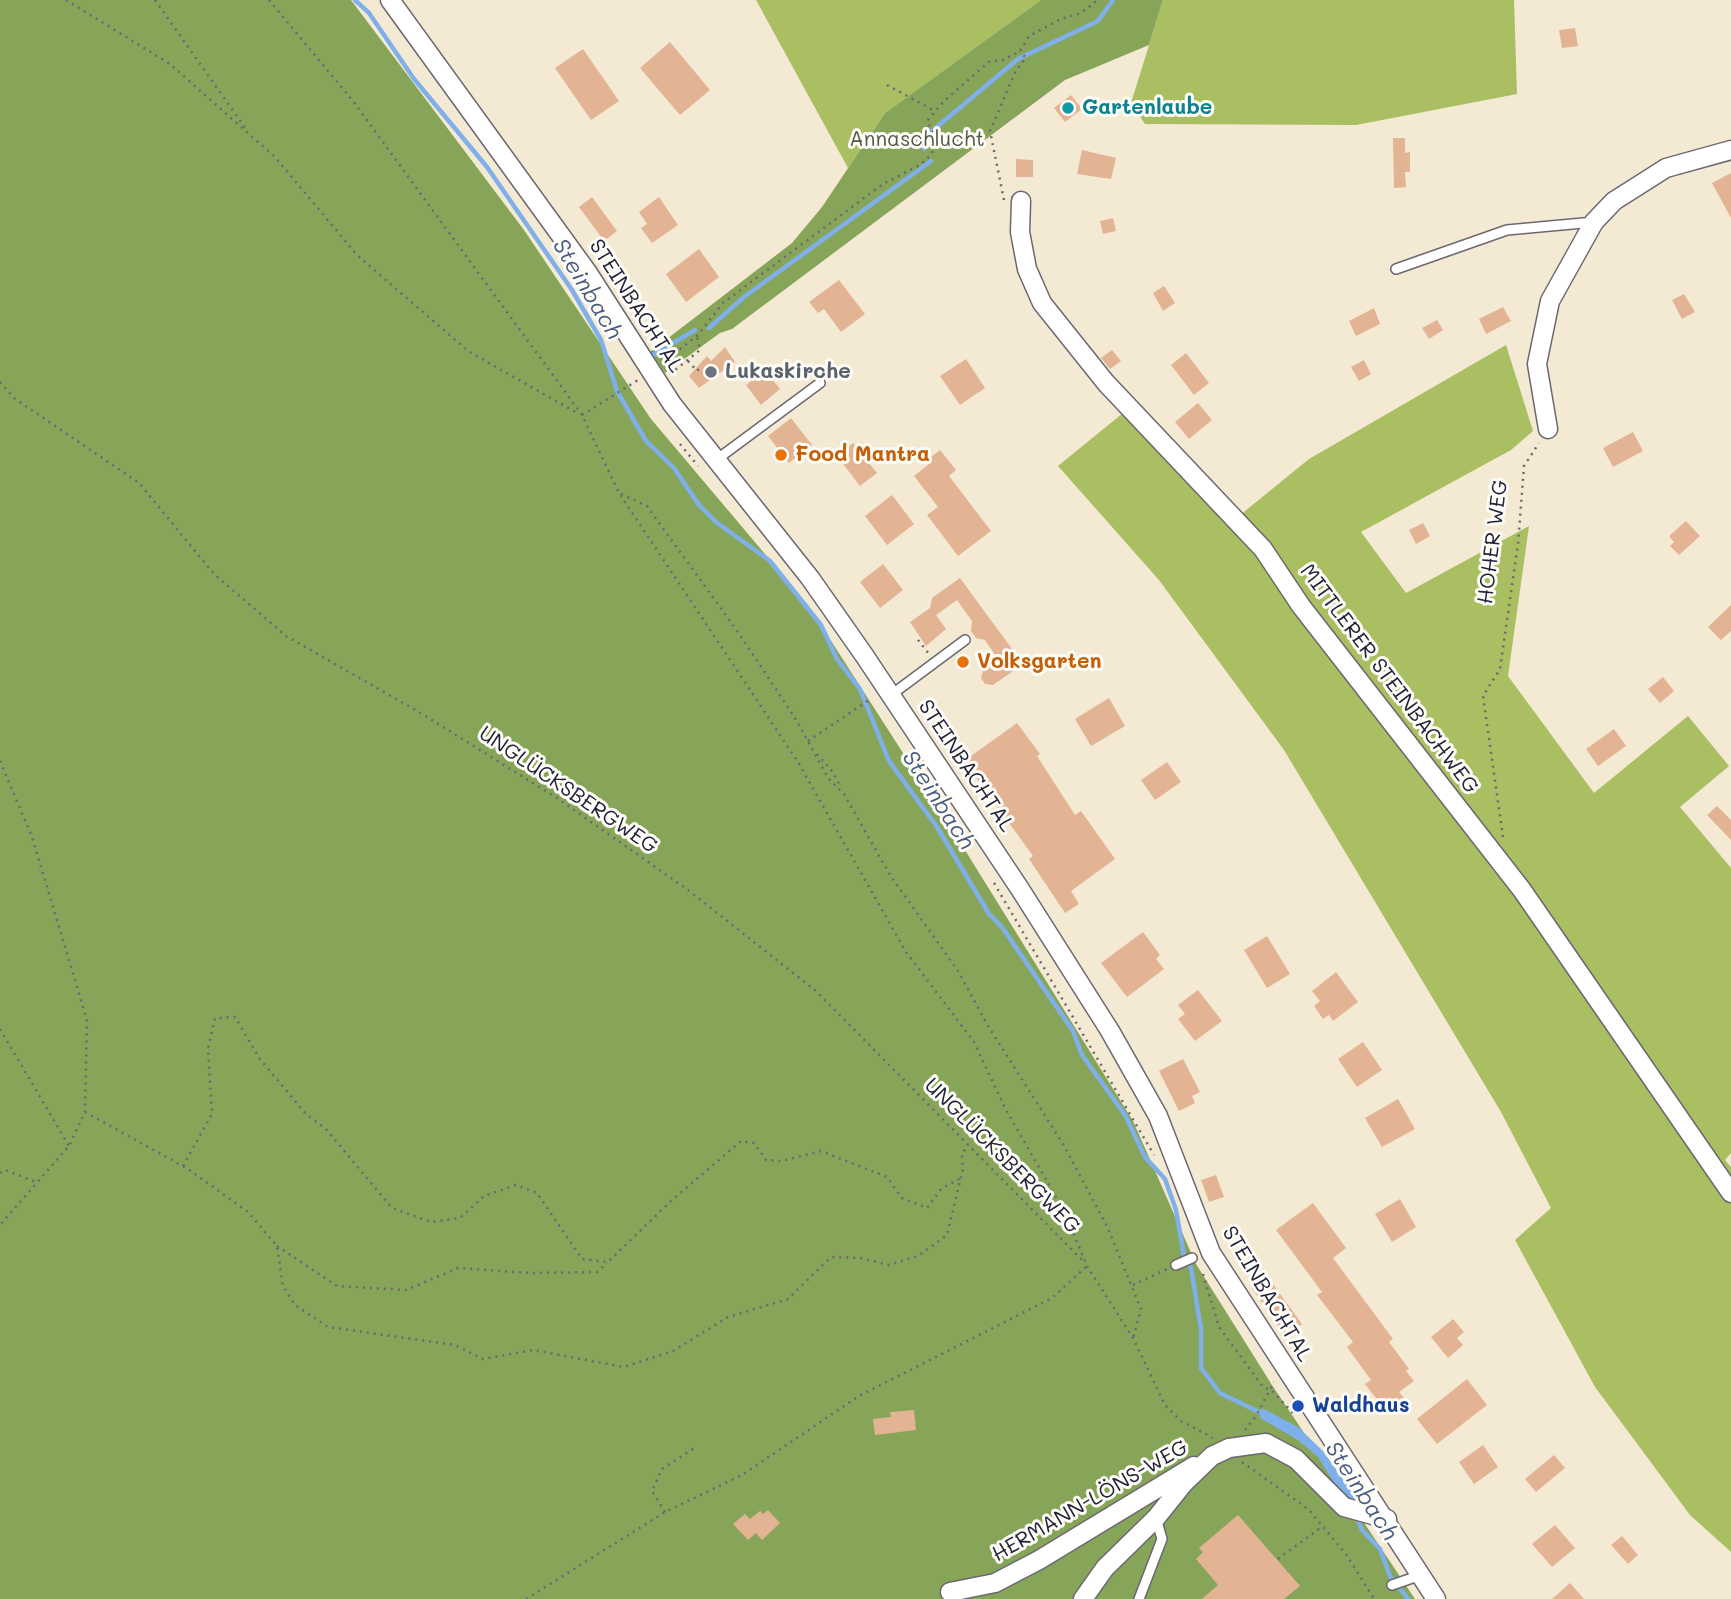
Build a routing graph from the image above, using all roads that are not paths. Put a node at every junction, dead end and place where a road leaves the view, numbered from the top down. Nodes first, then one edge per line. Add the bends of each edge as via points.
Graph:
1 (390, 0) edge
2 (1731, 150) edge
3 (1013, 204) road end
4 (1594, 222) junction
5 (1395, 269) dead end
6 (820, 383) dead end
7 (1548, 429) road end
8 (709, 465) junction
9 (965, 640) dead end
10 (891, 695) junction
11 (1731, 1193) edge
12 (1192, 1258) dead end
13 (1176, 1265) road end
14 (1212, 1456) junction
15 (1156, 1518) junction
16 (1387, 1519) junction
17 (1420, 1575) junction
18 (1396, 1584) dead end
19 (950, 1592) dead end
20 (1083, 1599) edge
21 (1139, 1599) edge
22 (1436, 1599) edge

1 - 8 street, STEINBACHTAL via 588,273
2 - 4 street via 1666,168 1614,201
3 - 11 street, MITTLERER STEINBACHWEG via 1027,269 1042,303 1106,383 1263,549 1301,606 1515,881
4 - 5 lane via 1507,230
4 - 7 street via 1550,301 1537,364
6 - 8 lane
8 - 10 street, STEINBACHTAL via 810,578
9 - 10 lane
10 - 16 street, STEINBACHTAL via 1110,1031 1158,1116 1211,1252
12 - 13 lane
14 - 15 street
14 - 16 street, HERMANN-LÖNS-WEG via 1229,1448 1266,1443 1296,1459 1343,1507
14 - 19 street, HERMANN-LÖNS-WEG via 995,1583
15 - 20 street via 1105,1568
15 - 21 lane via 1162,1539
16 - 17 street, STEINBACHTAL
17 - 18 lane
17 - 22 street, STEINBACHTAL

